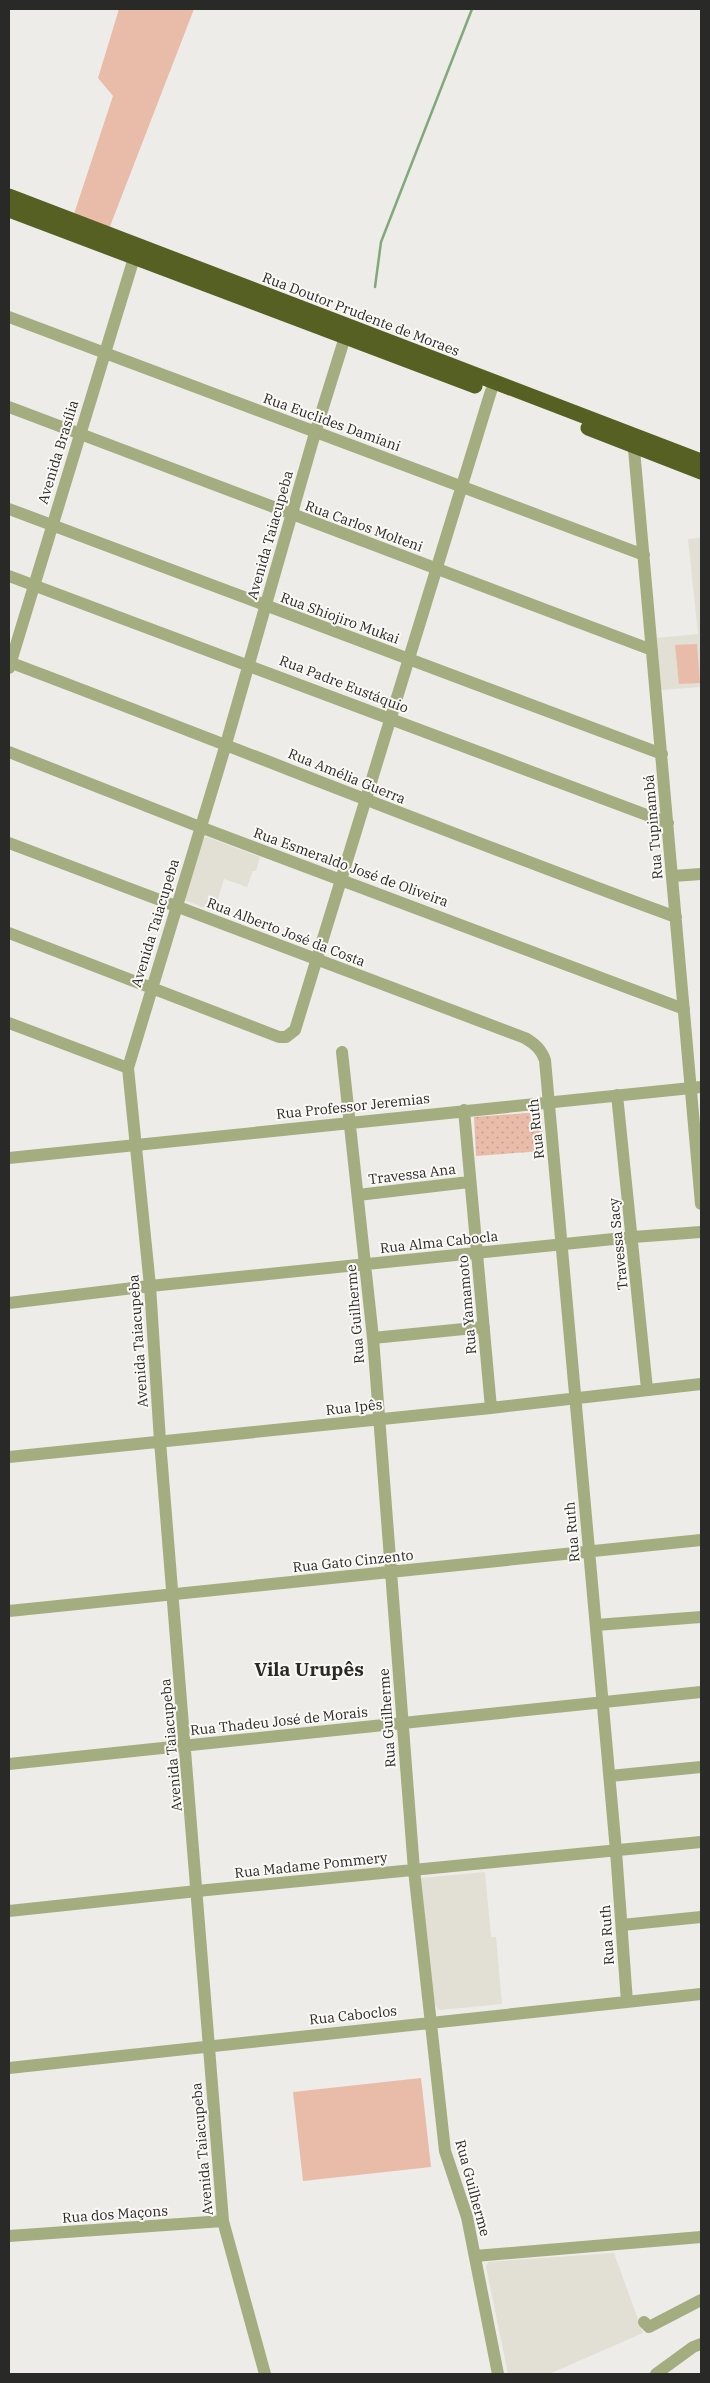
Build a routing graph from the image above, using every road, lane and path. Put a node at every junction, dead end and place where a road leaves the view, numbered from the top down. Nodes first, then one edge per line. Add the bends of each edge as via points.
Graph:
1 (9, 196) edge
2 (9, 210) edge
3 (135, 251) junction
4 (9, 316) edge
5 (345, 337) junction
6 (104, 353) junction
7 (491, 392) junction
8 (9, 407) edge
9 (557, 416) junction
10 (606, 424) junction
11 (315, 433) junction
12 (80, 434) junction
13 (634, 441) junction
14 (701, 461) edge
15 (701, 472) edge
16 (462, 486) junction
17 (9, 510) edge
18 (292, 515) junction
19 (52, 526) junction
20 (644, 555) junction
21 (435, 568) junction
22 (9, 576) edge
23 (34, 586) junction
24 (266, 606) junction
25 (652, 650) junction
26 (408, 658) junction
27 (9, 664) edge
28 (250, 665) junction
29 (391, 718) junction
30 (226, 744) junction
31 (9, 752) edge
32 (662, 754) junction
33 (366, 800) junction
34 (668, 823) junction
35 (200, 827) junction
36 (9, 842) edge
37 (701, 874) edge
38 (673, 876) junction
39 (342, 879) junction
40 (175, 906) junction
41 (676, 917) junction
42 (9, 933) edge
43 (317, 959) junction
44 (151, 988) junction
45 (684, 1009) junction
46 (9, 1023) edge
47 (342, 1052) dead end
48 (545, 1060) joint
49 (128, 1068) junction
50 (696, 1087) edge
51 (617, 1095) junction
52 (549, 1102) junction
53 (464, 1110) junction
54 (350, 1122) junction
55 (136, 1144) junction
56 (9, 1158) edge
57 (469, 1182) junction
58 (358, 1195) junction
59 (701, 1204) edge
60 (701, 1232) edge
61 (633, 1237) junction
62 (563, 1244) junction
63 (478, 1253) junction
64 (366, 1266) junction
65 (150, 1286) junction
66 (9, 1303) edge
67 (484, 1327) junction
68 (373, 1338) junction
69 (701, 1384) edge
70 (647, 1389) junction
71 (576, 1398) junction
72 (491, 1408) junction
73 (379, 1419) junction
74 (160, 1441) junction
75 (9, 1457) edge
76 (701, 1540) edge
77 (589, 1551) junction
78 (392, 1572) junction
79 (174, 1594) junction
80 (9, 1611) edge
81 (701, 1617) edge
82 (596, 1625) junction
83 (701, 1692) edge
84 (603, 1702) junction
85 (402, 1724) junction
86 (186, 1746) junction
87 (9, 1764) edge
88 (701, 1767) edge
89 (610, 1776) junction
90 (701, 1842) edge
91 (616, 1851) junction
92 (414, 1870) junction
93 (197, 1891) junction
94 (9, 1911) edge
95 (701, 1916) edge
96 (622, 1925) junction
97 (701, 1994) edge
98 (627, 2002) junction
99 (430, 2023) junction
100 (208, 2045) junction
101 (9, 2068) edge
102 (223, 2221) junction
103 (9, 2236) edge
104 (701, 2237) edge
105 (475, 2256) junction
106 (701, 2300) edge
107 (644, 2322) dead end
108 (701, 2344) edge
109 (264, 2371) edge
110 (669, 2371) edge
111 (498, 2374) edge
112 (656, 2374) edge

1 - 3 highway, Rua Doutor Prudente de Moraes
2 - 3 highway, Rua Doutor Prudente de Moraes
3 - 5 highway, Rua Doutor Prudente de Moraes
3 - 6 street, Avenida Brasília
3 - 10 highway, Rua Doutor Prudente de Moraes
4 - 6 street, Rua Euclides Damiani
5 - 7 highway, Rua Doutor Prudente de Moraes
5 - 11 street, Avenida Taiacupeba
6 - 11 street, Rua Euclides Damiani
6 - 12 street, Avenida Brasília
7 - 9 highway, Rua Doutor Prudente de Moraes
7 - 16 street
8 - 12 street, Rua Carlos Molteni
9 - 10 highway via 595,425
9 - 13 highway, Rua Doutor Prudente de Moraes
10 - 13 highway, Rua Doutor Prudente de Moraes
11 - 16 street, Rua Euclides Damiani
11 - 18 street, Avenida Taiacupeba
12 - 18 street, Rua Carlos Molteni
12 - 19 street, Avenida Brasília
13 - 14 highway, Rua Doutor Prudente de Moraes
13 - 15 highway, Rua Doutor Prudente de Moraes
13 - 20 street, Rua Tupinambá
16 - 20 street, Rua Euclides Damiani
16 - 21 street
17 - 19 street, Rua Shiojiro Mukai
18 - 21 street, Rua Carlos Molteni
18 - 24 street, Avenida Taiacupeba
19 - 23 street, Avenida Brasília
19 - 24 street, Rua Shiojiro Mukai
20 - 25 street, Rua Tupinambá
21 - 25 street, Rua Carlos Molteni
21 - 26 street
22 - 23 street, Rua Padre Eustáquio
23 - 27 street, Avenida Brasília
23 - 28 street, Rua Padre Eustáquio
24 - 26 street, Rua Shiojiro Mukai
24 - 28 street, Avenida Taiacupeba
25 - 32 street, Rua Tupinambá
26 - 29 street
26 - 32 street, Rua Shiojiro Mukai
27 - 30 street, Rua Amélia Guerra
28 - 29 street, Rua Padre Eustáquio
28 - 30 street, Avenida Taiacupeba
29 - 33 street
29 - 34 street, Rua Padre Eustáquio
30 - 33 street, Rua Amélia Guerra
30 - 35 street, Avenida Taiacupeba
31 - 35 street, Rua Esmeraldo José de Oliveira
32 - 34 street, Rua Tupinambá
33 - 39 street
33 - 41 street, Rua Amélia Guerra
34 - 38 street, Rua Tupinambá
35 - 39 street, Rua Esmeraldo José de Oliveira
35 - 40 street, Avenida Taiacupeba
36 - 40 street, Rua Alberto José da Costa
37 - 38 street
38 - 41 street, Rua Tupinambá
39 - 43 street
39 - 45 street, Rua Esmeraldo José de Oliveira
40 - 43 street, Rua Alberto José da Costa
40 - 44 street, Avenida Taiacupeba
41 - 45 street, Rua Tupinambá
42 - 44 street
43 - 44 street via 296,1030 286,1037
43 - 48 street, Rua Alberto José da Costa via 525,1038 535,1044
44 - 49 street, Avenida Taiacupeba
45 - 50 street, Rua Tupinambá
46 - 49 street
47 - 54 street, Rua Guilherme
48 - 52 street, Rua Ruth
49 - 55 street, Avenida Taiacupeba
50 - 51 street, Rua Professor Jeremias
50 - 59 street, Rua Tupinambá
51 - 52 street, Rua Professor Jeremias
51 - 61 street, Travessa Sacy
52 - 53 street, Rua Professor Jeremias
52 - 62 street, Rua Ruth
53 - 54 street, Rua Professor Jeremias
53 - 57 street, Rua Yamamoto
54 - 55 street, Rua Professor Jeremias
54 - 58 street, Rua Guilherme
55 - 56 street, Rua Professor Jeremias
55 - 65 street, Avenida Taiacupeba
57 - 58 street, Travessa Ana
57 - 63 street, Rua Yamamoto
58 - 64 street, Rua Guilherme
60 - 61 street, Rua Alma Cabocla
61 - 62 street, Rua Alma Cabocla
61 - 70 street, Travessa Sacy
62 - 63 street, Rua Alma Cabocla
62 - 71 street, Rua Ruth
63 - 64 street, Rua Alma Cabocla
63 - 67 street, Rua Yamamoto
64 - 65 street, Rua Alma Cabocla
64 - 68 street, Rua Guilherme
65 - 66 street, Rua Alma Cabocla
65 - 74 street, Avenida Taiacupeba
67 - 68 street
67 - 72 street, Rua Yamamoto
68 - 73 street, Rua Guilherme
69 - 70 street, Rua Ipês
70 - 71 street, Rua Ipês
71 - 72 street, Rua Ipês
71 - 77 street, Rua Ruth
72 - 73 street, Rua Ipês
73 - 74 street, Rua Ipês
73 - 78 street, Rua Guilherme
74 - 75 street, Rua Ipês
74 - 79 street, Avenida Taiacupeba
76 - 77 street, Rua Gato Cinzento
77 - 78 street, Rua Gato Cinzento
77 - 82 street, Rua Ruth
78 - 79 street, Rua Gato Cinzento
78 - 85 street, Rua Guilherme
79 - 80 street, Rua Gato Cinzento
79 - 86 street, Avenida Taiacupeba
81 - 82 street
82 - 84 street, Rua Ruth
83 - 84 street, Rua Thadeu José de Morais
84 - 85 street, Rua Thadeu José de Morais
84 - 89 street, Rua Ruth
85 - 86 street, Rua Thadeu José de Morais
85 - 92 street, Rua Guilherme
86 - 87 street, Rua Thadeu José de Morais
86 - 93 street, Avenida Taiacupeba
88 - 89 street
89 - 91 street, Rua Ruth
90 - 91 street, Rua Madame Pommery
91 - 92 street, Rua Madame Pommery
91 - 96 street, Rua Ruth
92 - 93 street, Rua Madame Pommery
92 - 99 street, Rua Guilherme
93 - 94 street, Rua Madame Pommery
93 - 100 street, Avenida Taiacupeba
95 - 96 street
96 - 98 street, Rua Ruth
97 - 98 street, Rua Caboclos
98 - 99 street, Rua Caboclos
99 - 100 street, Rua Caboclos
99 - 105 street, Rua Guilherme via 445,2151 467,2217
100 - 101 street, Rua Caboclos
100 - 102 street, Avenida Taiacupeba
102 - 103 street, Rua dos Maçons
102 - 109 street, Avenida Taiacupeba
104 - 105 street
105 - 111 street, Rua Guilherme
106 - 107 street via 649,2327
108 - 110 street via 693,2347
110 - 112 street

